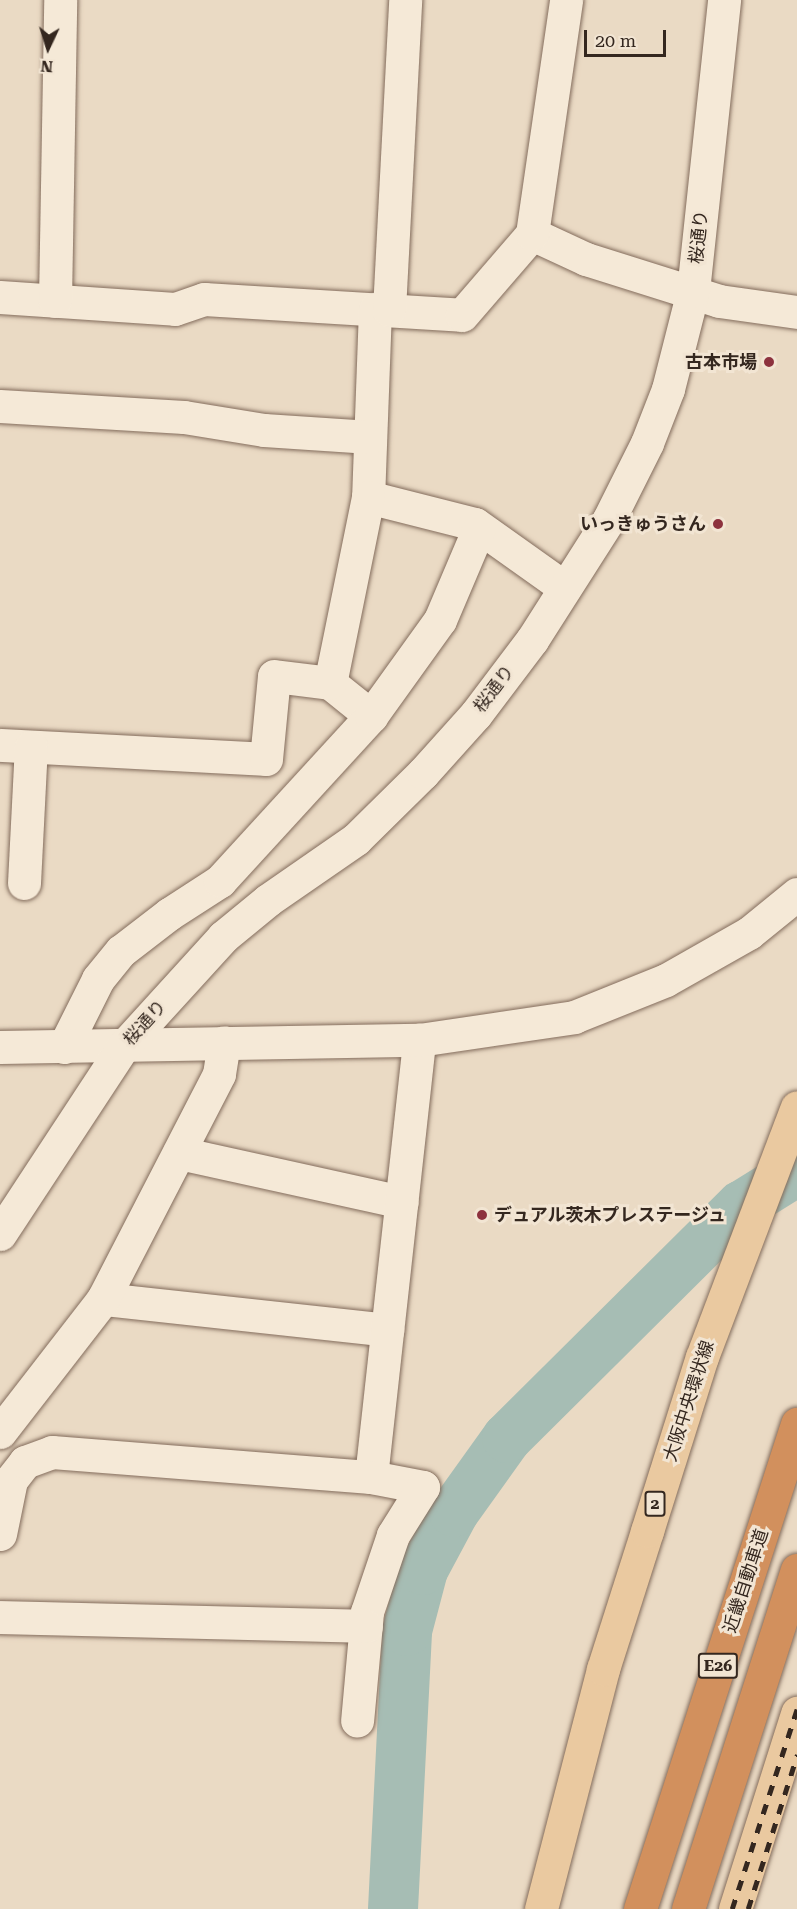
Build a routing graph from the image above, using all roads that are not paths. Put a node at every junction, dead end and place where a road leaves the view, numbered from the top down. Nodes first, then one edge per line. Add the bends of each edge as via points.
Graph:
1 (60, 0) edge
2 (405, 0) edge
3 (566, 0) edge
4 (724, 0) edge
5 (532, 234) junction
6 (693, 291) junction
7 (0, 297) edge
8 (55, 301) junction
9 (382, 310) junction
10 (797, 312) edge
11 (0, 406) edge
12 (370, 437) junction
13 (368, 496) junction
14 (479, 528) junction
15 (565, 588) junction
16 (330, 683) junction
17 (371, 716) junction
18 (16, 746) edge
19 (24, 883) dead end
20 (797, 894) edge
21 (419, 1040) junction
22 (224, 1041) junction
23 (0, 1047) edge
24 (64, 1047) junction
25 (123, 1047) junction
26 (797, 1107) edge
27 (179, 1153) junction
28 (402, 1202) junction
29 (0, 1234) edge
30 (103, 1299) junction
31 (387, 1330) junction
32 (797, 1424) edge
33 (0, 1432) edge
34 (371, 1477) junction
35 (0, 1534) edge
36 (797, 1570) edge
37 (0, 1617) edge
38 (366, 1626) junction
39 (797, 1713) edge
40 (357, 1721) dead end
41 (541, 1909) edge
42 (640, 1909) edge
43 (688, 1909) edge
44 (735, 1909) edge

1 - 8 street
2 - 9 street
3 - 5 street
4 - 6 street, 桜通り
5 - 6 street via 586,260
5 - 9 street via 462,315
6 - 10 street via 719,301
6 - 15 street, 桜通り via 668,389 648,443 609,519
7 - 8 street
8 - 9 street via 175,309 204,299
9 - 12 street
11 - 12 street via 184,417 264,430
12 - 13 street
13 - 14 street
13 - 16 street
14 - 15 street
14 - 17 street via 440,620
15 - 25 street, 桜通り via 476,714 423,773 356,839 268,900 223,937
16 - 17 street
16 - 18 street via 274,676 266,759
17 - 24 street via 220,881 121,951 98,980
18 - 19 street
20 - 21 street via 749,933 666,980 573,1017
21 - 22 street
21 - 28 street
22 - 25 street
22 - 27 street via 219,1074
23 - 24 street
24 - 25 street
25 - 29 street, 桜通り
26 - 41 main road, 大阪中央環状線 / 2 via 702,1357 603,1669
27 - 28 street
27 - 30 street
28 - 31 street
30 - 31 street
30 - 33 street
31 - 34 street
32 - 42 highway, 近畿自動車道 / E26
34 - 35 street via 52,1452 25,1462 11,1480
34 - 38 street via 423,1487 393,1535
36 - 43 highway, E26
37 - 38 street
38 - 40 street
39 - 44 main road

